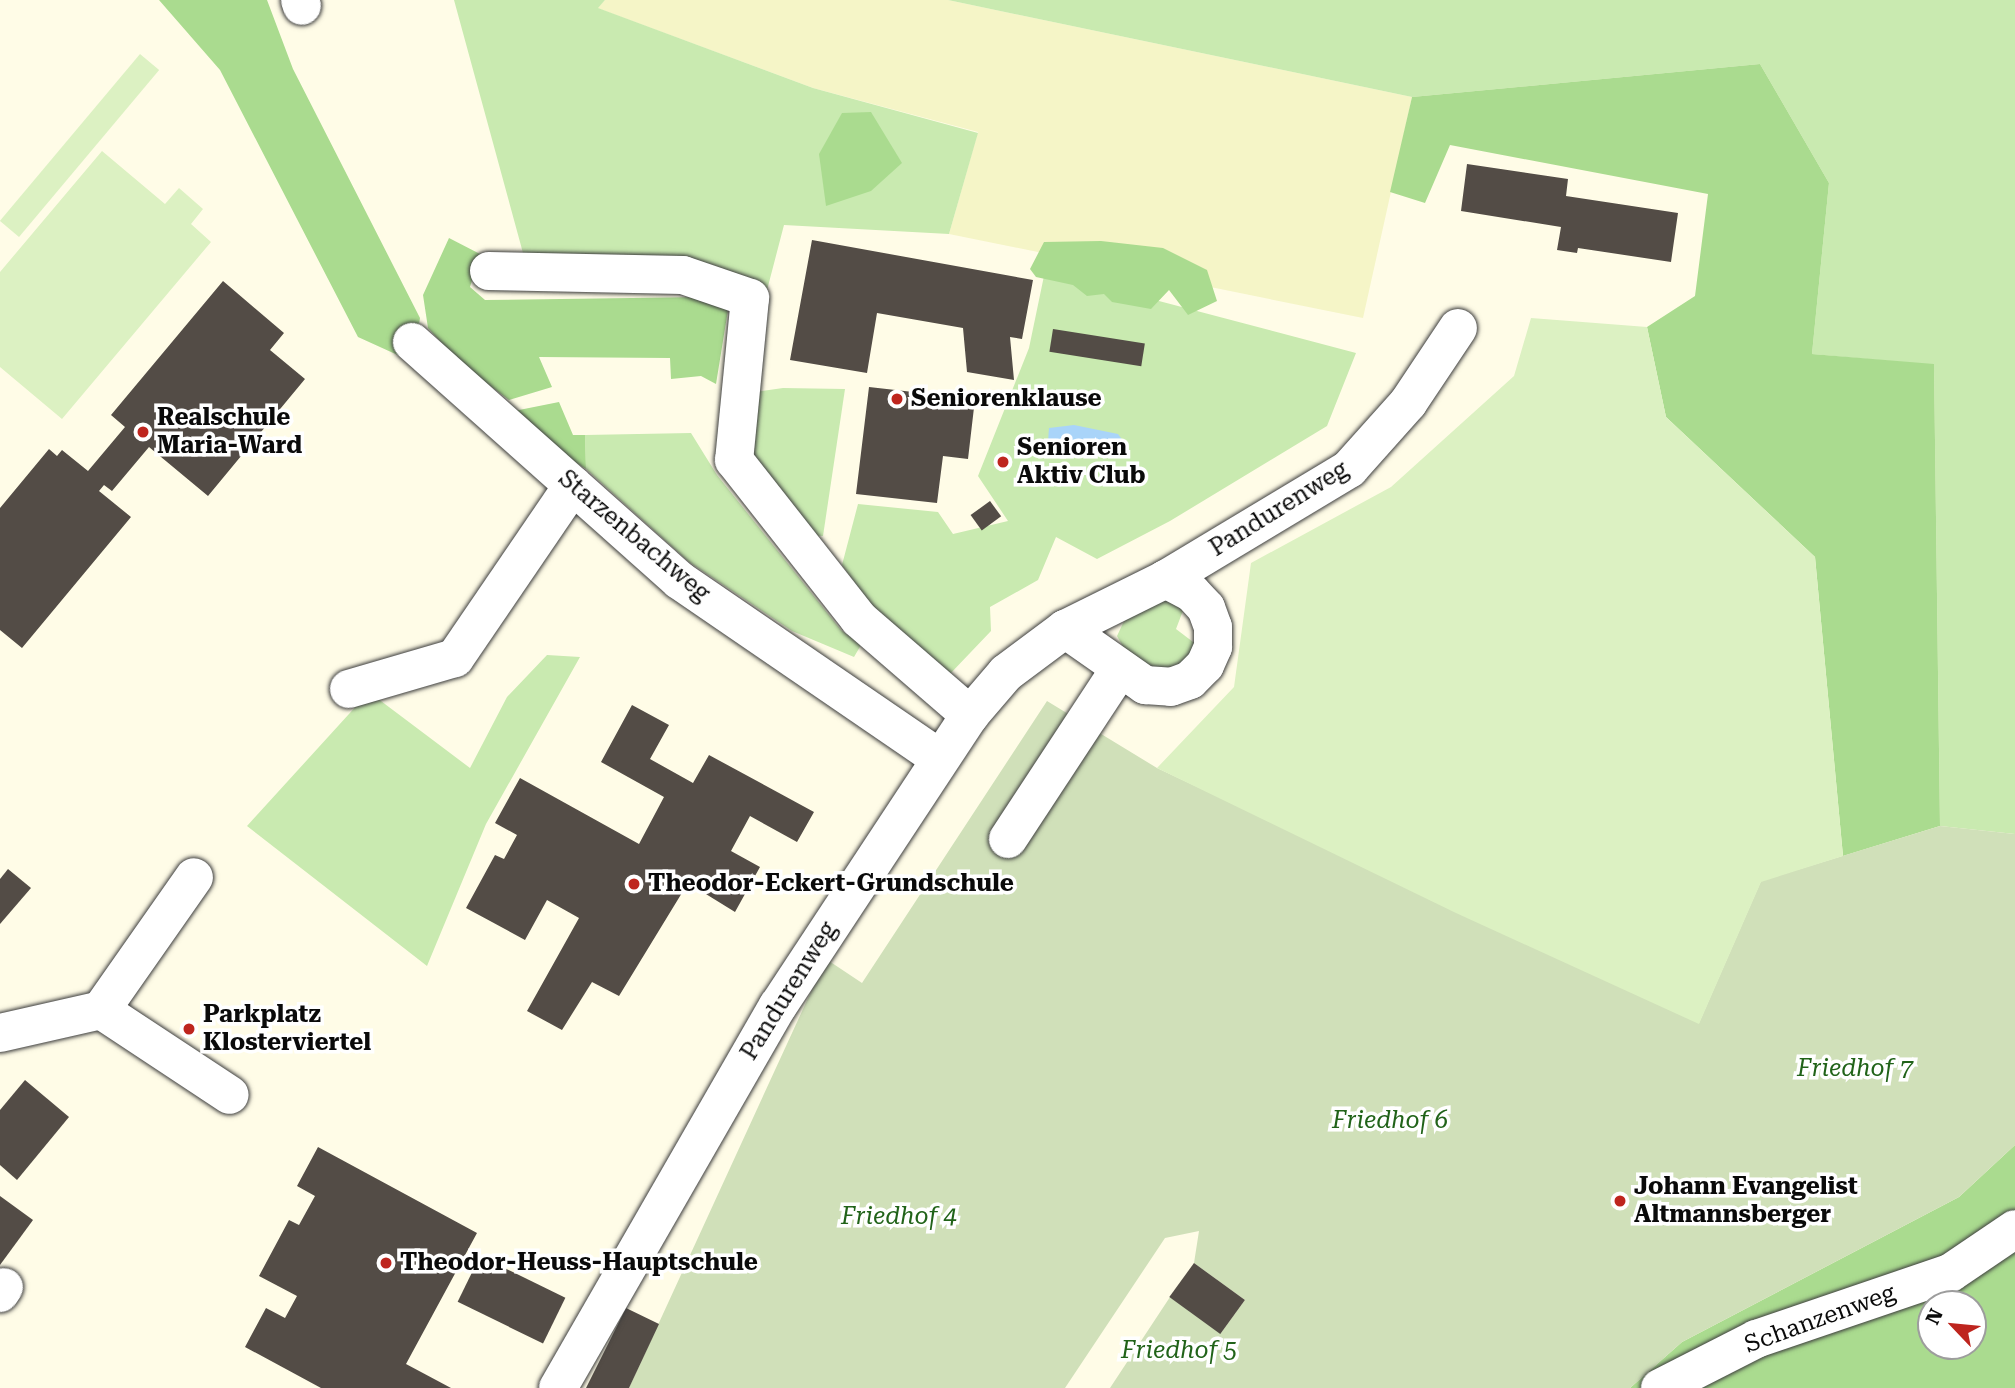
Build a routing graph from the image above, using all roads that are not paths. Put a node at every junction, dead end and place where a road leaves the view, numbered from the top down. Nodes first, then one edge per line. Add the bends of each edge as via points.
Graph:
1 (489, 271) dead end
2 (1458, 328) dead end
3 (412, 342) dead end
4 (573, 485) junction
5 (1166, 579) junction
6 (1065, 629) junction
7 (1119, 670) junction
8 (349, 689) dead end
9 (970, 715) junction
10 (940, 759) junction
11 (1008, 839) dead end
12 (194, 877) dead end
13 (102, 1010) junction
14 (0, 1033) edge
15 (230, 1096) dead end
16 (2015, 1229) edge
17 (558, 1388) edge
18 (1660, 1388) edge

1 - 9 street via 683,275 750,298 734,460 859,619
2 - 5 street, Pandurenweg via 1408,403 1349,470
3 - 4 street, Starzenbachweg
4 - 8 street via 455,658
4 - 10 street, Starzenbachweg via 679,580
5 - 6 street, Pandurenweg
5 - 7 street via 1192,593 1206,608 1213,627 1213,647 1205,665 1190,680 1171,687 1145,685
6 - 7 street
6 - 9 street, Pandurenweg via 1006,673
7 - 11 street
9 - 10 street, Pandurenweg
10 - 17 street, Pandurenweg via 785,995
12 - 13 street
13 - 14 street
13 - 15 street
16 - 18 street, Schanzenweg via 1950,1273 1756,1339

